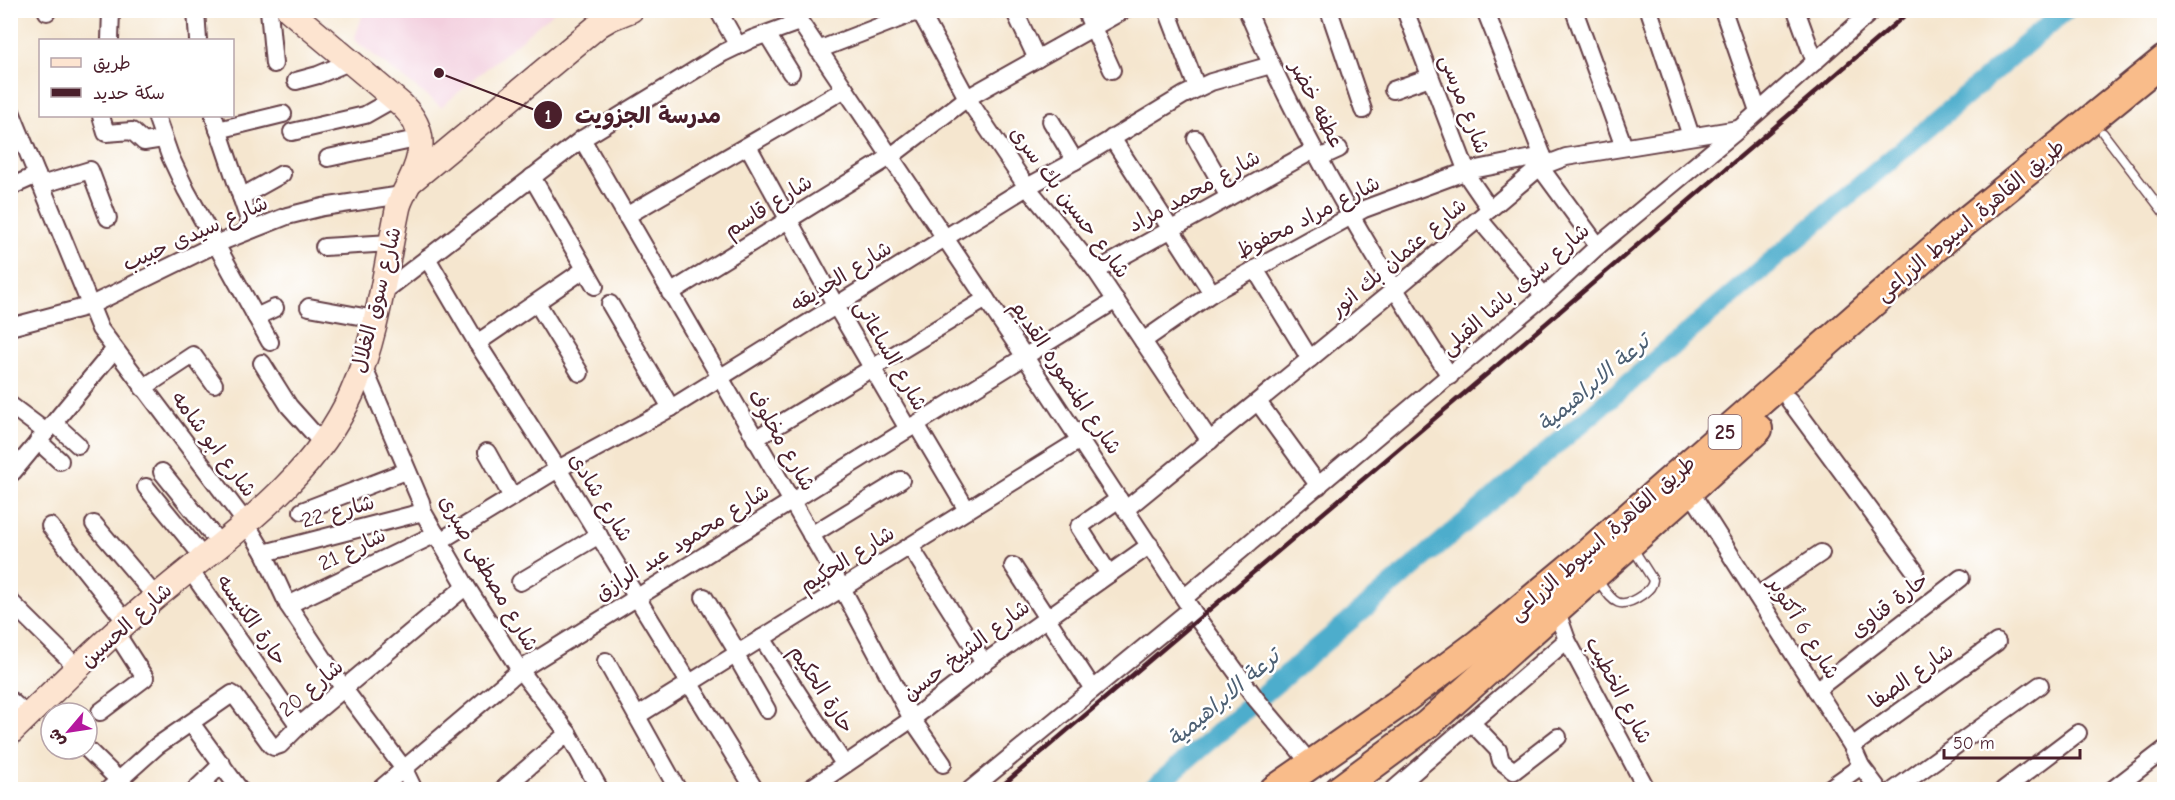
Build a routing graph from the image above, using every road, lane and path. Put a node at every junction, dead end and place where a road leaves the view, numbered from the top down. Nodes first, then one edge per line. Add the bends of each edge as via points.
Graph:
1 (111, 10) edge
2 (196, 10) edge
3 (270, 10) edge
4 (289, 10) edge
5 (631, 10) edge
6 (718, 10) edge
7 (1014, 10) edge
8 (1085, 10) edge
9 (1124, 10) edge
10 (1167, 10) edge
11 (1247, 10) edge
12 (1329, 10) edge
13 (1405, 10) edge
14 (1485, 10) edge
15 (1574, 10) edge
16 (1649, 10) edge
17 (1723, 10) edge
18 (1796, 10) edge
19 (1873, 10) edge
20 (602, 16) edge
21 (795, 16) edge
22 (887, 17) edge
23 (1093, 28) junction
24 (767, 34) junction
25 (110, 39) edge
26 (198, 39) edge
27 (738, 46) junction
28 (818, 50) junction
29 (1037, 59) junction
30 (2164, 60) edge
31 (349, 62) junction
32 (1815, 62) junction
33 (274, 64) dead end
34 (1271, 65) junction
35 (1112, 70) dead end
36 (790, 74) dead end
37 (1430, 77) junction
38 (296, 81) dead end
39 (2164, 83) edge
40 (1197, 88) junction
41 (845, 89) junction
42 (1393, 90) dead end
43 (395, 98) junction
44 (967, 98) junction
45 (10, 109) edge
46 (1363, 110) dead end
47 (1758, 111) junction
48 (283, 114) dead end
49 (101, 117) edge
50 (156, 117) edge
51 (1051, 121) dead end
52 (216, 123) edge
53 (1739, 129) junction
54 (292, 132) dead end
55 (2103, 133) junction
56 (15, 134) edge
57 (1691, 136) junction
58 (163, 138) junction
59 (420, 138) junction
60 (1112, 138) junction
61 (582, 139) junction
62 (1196, 139) dead end
63 (748, 146) junction
64 (1624, 147) junction
65 (1339, 149) dead end
66 (1317, 154) junction
67 (890, 157) junction
68 (328, 158) dead end
69 (1075, 161) junction
70 (1543, 162) junction
71 (1467, 171) junction
72 (282, 174) dead end
73 (532, 177) junction
74 (39, 180) junction
75 (10, 187) edge
76 (1027, 187) junction
77 (405, 189) junction
78 (241, 196) junction
79 (1229, 197) junction
80 (2164, 213) edge
81 (1484, 214) junction
82 (626, 216) junction
83 (1351, 216) junction
84 (108, 218) dead end
85 (788, 220) junction
86 (252, 229) junction
87 (1170, 230) junction
88 (946, 239) junction
89 (391, 243) junction
90 (216, 244) junction
91 (1598, 246) junction
92 (324, 247) dead end
93 (427, 258) junction
94 (585, 269) junction
95 (1256, 269) junction
96 (1096, 271) junction
97 (595, 286) dead end
98 (1394, 290) junction
99 (382, 293) junction
100 (670, 293) junction
101 (1212, 294) junction
102 (1544, 296) junction
103 (987, 299) junction
104 (1116, 300) junction
105 (537, 303) junction
106 (610, 304) dead end
107 (89, 306) junction
108 (836, 306) junction
109 (309, 307) dead end
110 (275, 309) dead end
111 (256, 317) junction
112 (375, 319) junction
113 (10, 327) edge
114 (1143, 341) junction
115 (270, 342) dead end
116 (477, 343) junction
117 (114, 350) junction
118 (1025, 357) junction
119 (1310, 359) junction
120 (262, 363) dead end
121 (363, 366) junction
122 (873, 369) junction
123 (580, 373) dead end
124 (1450, 376) junction
125 (719, 378) junction
126 (214, 384) dead end
127 (143, 388) junction
128 (1789, 400) junction
129 (1258, 402) junction
130 (10, 405) edge
131 (671, 408) junction
132 (912, 427) junction
133 (46, 432) junction
134 (755, 439) junction
135 (1080, 440) junction
136 (1209, 441) junction
137 (323, 444) junction
138 (78, 445) dead end
139 (487, 452) dead end
140 (60, 461) dead end
141 (558, 469) junction
142 (406, 471) junction
143 (13, 472) dead end
144 (162, 472) dead end
145 (901, 480) dead end
146 (1319, 486) junction
147 (146, 488) dead end
148 (1690, 491) junction
149 (512, 497) junction
150 (792, 501) junction
151 (1123, 504) junction
152 (968, 510) junction
153 (302, 511) dead end
154 (423, 512) junction
155 (246, 523) junction
156 (94, 524) dead end
157 (50, 526) dead end
158 (598, 535) junction
159 (811, 535) junction
160 (438, 537) junction
161 (1630, 544) junction
162 (1150, 545) junction
163 (910, 546) junction
164 (264, 553) junction
165 (1821, 553) dead end
166 (204, 557) junction
167 (1013, 566) dead end
168 (1915, 571) dead end
169 (1109, 574) junction
170 (1594, 576) junction
171 (1961, 578) dead end
172 (520, 582) dead end
173 (466, 586) junction
174 (842, 588) junction
175 (1757, 596) junction
176 (156, 597) junction
177 (635, 597) junction
178 (704, 597) dead end
179 (10, 602) edge
180 (1188, 603) junction
181 (288, 605) junction
182 (1556, 609) junction
183 (1047, 618) junction
184 (122, 628) junction
185 (762, 638) junction
186 (1567, 640) junction
187 (1997, 642) dead end
188 (737, 653) junction
189 (606, 661) dead end
190 (984, 663) junction
191 (78, 668) junction
192 (520, 670) junction
193 (690, 683) junction
194 (2040, 686) dead end
195 (1093, 688) junction
196 (344, 689) junction
197 (1816, 690) junction
198 (10, 700) edge
199 (50, 701) edge
200 (767, 710) dead end
201 (39, 712) edge
202 (100, 712) dead end
203 (39, 713) edge
204 (637, 716) junction
205 (912, 719) junction
206 (1471, 722) junction
207 (191, 723) junction
208 (299, 726) junction
209 (10, 733) edge
210 (568, 733) junction
211 (2078, 733) dead end
212 (1558, 737) dead end
213 (1852, 746) junction
214 (2164, 750) edge
215 (97, 761) edge
216 (222, 764) junction
217 (844, 764) junction
218 (943, 764) dead end
219 (1861, 766) junction
220 (404, 769) junction
221 (1319, 781) edge
222 (119, 786) edge
223 (195, 789) edge
224 (240, 789) edge
225 (379, 789) edge
226 (414, 789) edge
227 (502, 789) edge
228 (600, 789) edge
229 (678, 789) edge
230 (755, 789) edge
231 (808, 789) edge
232 (970, 789) edge
233 (1274, 789) edge
234 (1393, 789) edge
235 (1647, 789) edge
236 (1827, 789) edge
237 (1879, 789) edge
238 (1894, 789) edge
239 (2003, 789) edge
240 (2112, 789) edge

1 - 25 street
2 - 26 street
3 - 33 street
4 - 31 main road
5 - 20 main road
6 - 27 street
7 - 29 street
8 - 23 street
9 - 23 street, شارع قاسم
10 - 40 street
11 - 34 street, عطفه خضر
12 - 46 street
13 - 37 street, شارع مرسى
14 - 70 street
15 - 64 street
16 - 57 street
17 - 47 street
18 - 32 street
19 - 32 street, شارع سرى باشا القبلى
20 - 77 main road
21 - 24 street
21 - 28 street, شارع المنصوره القديم
22 - 28 street
22 - 44 street, شارع حسين بك سرى via 922,15
23 - 29 street, شارع قاسم
23 - 35 street
24 - 27 street
24 - 36 street
27 - 61 street
28 - 41 street, شارع المنصوره القديم
29 - 44 street, شارع قاسم
30 - 221 highway, طريق القاهرة, اسيوط الزراعى / 25 via 1960,226 1590,551 1487,637 1395,706
31 - 38 street
31 - 43 main road
32 - 47 street, شارع سرى باشا القبلى
34 - 40 street, شارع الحديقه
34 - 66 street, عطفه خضر
37 - 42 street
37 - 71 street, شارع مرسى
39 - 55 highway, طريق القاهرة, اسيوط الزراعى / 25
40 - 60 street, شارع الحديقه
41 - 63 street
41 - 67 street, شارع المنصوره القديم
43 - 54 street via 350,120
43 - 59 main road via 414,120
44 - 67 street, شارع قاسم
44 - 76 street, شارع حسين بك سرى
45 - 56 street, شارع ابو شامه
47 - 53 street, شارع سرى باشا القبلى
48 - 52 street
49 - 58 street via 106,133 130,130 144,142
50 - 58 street
51 - 69 street
52 - 78 street
53 - 57 street, شارع عثمان بك انور
53 - 91 street, شارع سرى باشا القبلى
55 - 80 lane
55 - 128 highway, طريق القاهرة, اسيوط الزراعى / 25
56 - 74 street, شارع ابو شامه
57 - 64 street, شارع عثمان بك انور
58 - 90 street via 181,182
59 - 68 street
59 - 77 main road, شارع سوق الغلال via 419,159
60 - 69 street, شارع الحديقه
60 - 87 street
61 - 73 street
61 - 82 street, شارع مخلوف
62 - 79 street
63 - 82 street
63 - 85 street, شارع الساعاتى
64 - 70 street, شارع عثمان بك انور
65 - 66 street, شارع محمد مراد
66 - 79 street, شارع محمد مراد
66 - 83 street, عطفه خضر
67 - 85 street, شارع قاسم
67 - 88 street, شارع المنصوره القديم
69 - 76 street, شارع الحديقه
70 - 71 street, شارع مراد محفوظ
70 - 81 street, شارع عثمان بك انور
70 - 91 street
71 - 81 street, شارع مرسى
71 - 83 street, شارع مراد محفوظ
72 - 78 street
73 - 93 street
73 - 94 street
74 - 75 street
74 - 84 street via 90,170
74 - 107 street, شارع ابو شامه
76 - 88 street, شارع الحديقه
76 - 96 street, شارع حسين بك سرى
77 - 86 street, شارع سيدى حبيب via 323,207
77 - 89 main road, شارع سوق الغلال
78 - 86 street
79 - 87 street, شارع محمد مراد
81 - 98 street, شارع عثمان بك انور
81 - 102 street, شارع مرسى
82 - 100 street, شارع مخلوف
83 - 95 street, شارع مراد محفوظ
83 - 98 street, عطفه خضر
85 - 100 street, شارع قاسم
85 - 108 street, شارع الساعاتى
86 - 90 street, شارع سيدى حبيب
87 - 96 street, شارع محمد مراد
87 - 101 street
88 - 103 street, شارع المنصوره القديم
88 - 108 street, شارع الحديقه
89 - 92 street
89 - 99 main road, شارع سوق الغلال
90 - 107 street, شارع سيدى حبيب
90 - 111 street
91 - 102 street, شارع سرى باشا القبلى
93 - 99 street
93 - 116 street, شارع شادى
94 - 97 street
94 - 105 street
95 - 101 street, شارع مراد محفوظ
95 - 119 street
96 - 104 street, شارع حسين بك سرى
98 - 119 street, شارع عثمان بك انور
98 - 124 street, عطفه خضر
99 - 112 main road, شارع سوق الغلال
100 - 125 street, شارع مخلوف
101 - 114 street, شارع مراد محفوظ
102 - 124 street, شارع سرى باشا القبلى
103 - 118 street, شارع المنصوره القديم
103 - 122 street
104 - 114 street, شارع حسين بك سرى
104 - 118 street, شارع محمود عبد الرازق
105 - 116 street
105 - 123 street
106 - 131 street
107 - 113 street, شارع سيدى حبيب
107 - 117 street, شارع ابو شامه
108 - 122 street, شارع الساعاتى
108 - 125 street, شارع الحديقه
109 - 112 street
110 - 111 street
111 - 115 street
112 - 121 main road, شارع سوق الغلال
114 - 136 street, شارع حسين بك سرى
116 - 141 street, شارع شادى
117 - 127 street, شارع ابو شامه
117 - 133 street
118 - 132 street, شارع محمود عبد الرازق
118 - 135 street, شارع المنصوره القديم
119 - 129 street, شارع عثمان بك انور
120 - 137 street via 289,406
121 - 137 main road, شارع سوق الغلال
121 - 142 street, شارع مصطفى صبرى
122 - 132 street, شارع الساعاتى
122 - 134 street
124 - 146 street, شارع سرى باشا القبلى
125 - 131 street, شارع الحديقه
125 - 134 street, شارع مخلوف
126 - 127 street via 193,355
127 - 155 street, شارع ابو شامه
128 - 148 highway, طريق القاهرة, اسيوط الزراعى / 25
128 - 168 street
129 - 136 street, شارع عثمان بك انور
129 - 146 street
130 - 133 street
131 - 141 street, شارع الحديقه
132 - 150 street, شارع محمود عبد الرازق
132 - 152 street, شارع الساعاتى
133 - 138 street
133 - 140 street
133 - 143 street
134 - 150 street, شارع مخلوف
135 - 151 street, شارع المنصوره القديم
135 - 152 street, شارع الحكيم
136 - 151 street, شارع عثمان بك انور
137 - 155 main road, شارع سوق الغلال via 291,482
139 - 149 street
141 - 149 street, شارع الحديقه
141 - 158 street, شارع شادى
142 - 153 street
142 - 154 street, شارع مصطفى صبرى
144 - 166 street
145 - 159 street
146 - 180 street, شارع سرى باشا القبلى
147 - 166 street
148 - 161 highway, طريق القاهرة, اسيوط الزراعى / 25
148 - 175 street, شارع 6 أكتوبر
149 - 160 street, شارع الحديقه
150 - 159 street, شارع مخلوف
150 - 177 street, شارع محمود عبد الرازق
151 - 162 street, شارع المنصوره القديم
151 - 169 street, شارع عثمان بك انور via 1078,527
152 - 163 street, شارع الحكيم
154 - 160 street, شارع مصطفى صبرى
154 - 164 street, شارع 22
155 - 164 street, شارع ابو شامه
155 - 166 main road, شارع الحسين
156 - 176 street
157 - 184 street
158 - 172 street
158 - 177 street, شارع شادى
159 - 174 street, شارع مخلوف
160 - 173 street, شارع مصطفى صبرى
160 - 181 street, شارع 21
161 - 170 highway, طريق القاهرة, اسيوط الزراعى / 25
161 - 170 lane via 1653,580 1649,590 1619,604
162 - 169 street, شارع الشيخ حسن
162 - 180 street, شارع المنصوره القديم
163 - 174 street, شارع الحكيم
163 - 190 street
164 - 181 street, شارع ابو شامه
165 - 175 street
166 - 176 main road, شارع الحسين
166 - 208 street, حارة الكنيسه
167 - 183 street
169 - 183 street, شارع الشيخ حسن
170 - 182 highway, طريق القاهرة, اسيوط الزراعى / 25
171 - 197 street, حارة قناوى
173 - 192 street, شارع مصطفى صبرى
173 - 196 street, شارع 20
174 - 185 street, شارع الحكيم
174 - 205 street, شارع مخلوف
175 - 197 street, شارع 6 أكتوبر
176 - 184 main road, شارع الحسين
177 - 192 street, شارع محمود عبد الرازق
177 - 193 street, شارع شادى
178 - 188 street
179 - 191 street
180 - 195 street, شارع سرى باشا القبلى
180 - 221 street, شارع المنصوره القديم
181 - 196 street, شارع ابو شامه
182 - 186 street, شارع الخطيب
182 - 221 highway, طريق القاهرة, اسيوط الزراعى / 25 via 1502,659 1471,669
183 - 190 street, شارع الشيخ حسن
183 - 195 street
184 - 191 main road, شارع الحسين
184 - 202 street via 145,678
185 - 188 street, شارع الحكيم
185 - 217 street, حارة الحكيم
186 - 206 street
186 - 235 street, شارع الخطيب
187 - 213 street, شارع الصفا
188 - 193 street, شارع الحكيم
188 - 200 street
189 - 204 street
190 - 205 street, شارع الشيخ حسن
191 - 199 main road, شارع الحسين
192 - 210 street, شارع مصطفى صبرى
192 - 220 street, شارع محمود عبد الرازق
193 - 204 street, شارع الحكيم
193 - 230 street, شارع شادى
194 - 238 street
195 - 232 street, شارع سرى باشا القبلى
196 - 208 street, شارع 20
196 - 220 street, شارع ابو شامه
197 - 213 street, شارع 6 أكتوبر
198 - 201 street
203 - 209 main road, شارع الحسين
204 - 229 street
205 - 217 street, شارع الشيخ حسن
205 - 218 street, شارع مخلوف
206 - 212 street via 1497,750 1501,761 1514,771
206 - 234 street
207 - 208 street, شارع 20 via 231,694 274,747
207 - 216 street
207 - 222 street via 157,746
210 - 227 street
210 - 228 street, شارع مصطفى صبرى
211 - 239 street
213 - 219 street, شارع 6 أكتوبر
214 - 240 street
215 - 222 street
216 - 223 street
216 - 224 street
217 - 231 street, شارع الشيخ حسن
219 - 236 street
219 - 237 street, شارع 6 أكتوبر
220 - 225 street, شارع محمود عبد الرازق
220 - 226 street, شارع ابو شامه
221 - 233 highway, طريق القاهرة, اسيوط الزراعى / 25

